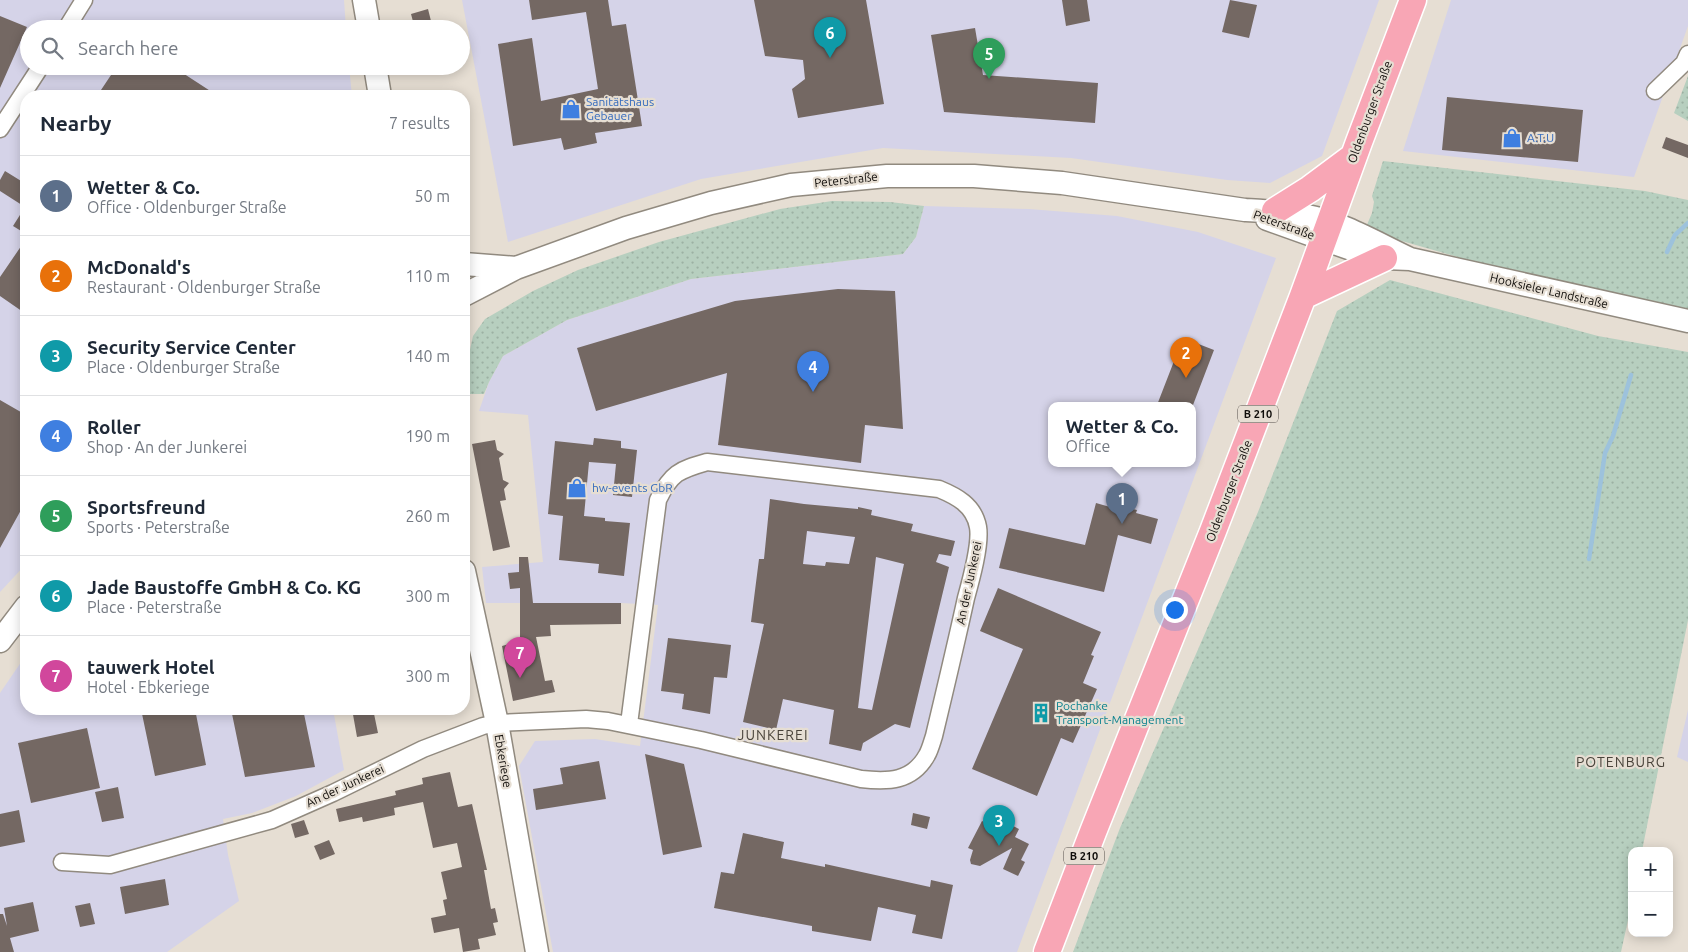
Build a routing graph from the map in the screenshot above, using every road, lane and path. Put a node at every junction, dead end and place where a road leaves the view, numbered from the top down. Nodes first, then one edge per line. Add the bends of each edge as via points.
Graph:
1 (84, 0) edge
2 (364, 0) edge
3 (1413, 0) edge
4 (72, 20) edge
5 (367, 20) edge
6 (1688, 54) edge
7 (35, 75) edge
8 (376, 75) edge
9 (25, 90) edge
10 (379, 90) edge
11 (1655, 91) dead end
12 (20, 98) edge
13 (0, 129) edge
14 (1353, 157) junction
15 (1245, 210) junction
16 (1275, 212) junction
17 (1327, 231) junction
18 (1384, 258) junction
19 (1410, 259) junction
20 (470, 264) edge
21 (516, 268) junction
22 (1303, 296) junction
23 (470, 297) edge
24 (1688, 322) edge
25 (470, 600) edge
26 (20, 615) edge
27 (0, 641) edge
28 (496, 723) junction
29 (629, 724) junction
30 (62, 862) dead end
31 (538, 952) edge
32 (1047, 952) edge

1 - 4 street
2 - 5 main road
3 - 14 main road, Oldenburger Straße / B 210
6 - 11 street via 1684,63
7 - 9 street
8 - 10 main road
12 - 13 street
14 - 16 main road
14 - 17 main road, Oldenburger Straße / B 210
15 - 16 main road, Peterstraße
15 - 17 main road, Peterstraße via 1293,230
15 - 21 main road, Peterstraße via 1062,183 974,176 887,176 791,185 711,203 626,228
16 - 17 main road, Peterstraße via 1308,216
17 - 18 main road, Hooksieler Landstraße via 1354,250
17 - 19 main road, Hooksieler Landstraße
17 - 22 main road, Oldenburger Straße / B 210
18 - 19 main road, Hooksieler Landstraße
18 - 22 main road
19 - 24 main road, Hooksieler Landstraße
20 - 21 main road
21 - 23 main road, Peterstraße
22 - 32 main road, Oldenburger Straße / B 210
25 - 28 main road, Ebkeriege
26 - 27 main road
28 - 29 street, An der Junkerei via 586,719
28 - 30 street, An der Junkerei via 423,749 272,820 110,865
28 - 31 main road, Ebkeriege
29 - 29 street, An der Junkerei via 861,779 884,782 908,774 927,755 934,736 972,576 978,538 975,517 958,497 939,489 707,462 677,472 665,484 658,500

